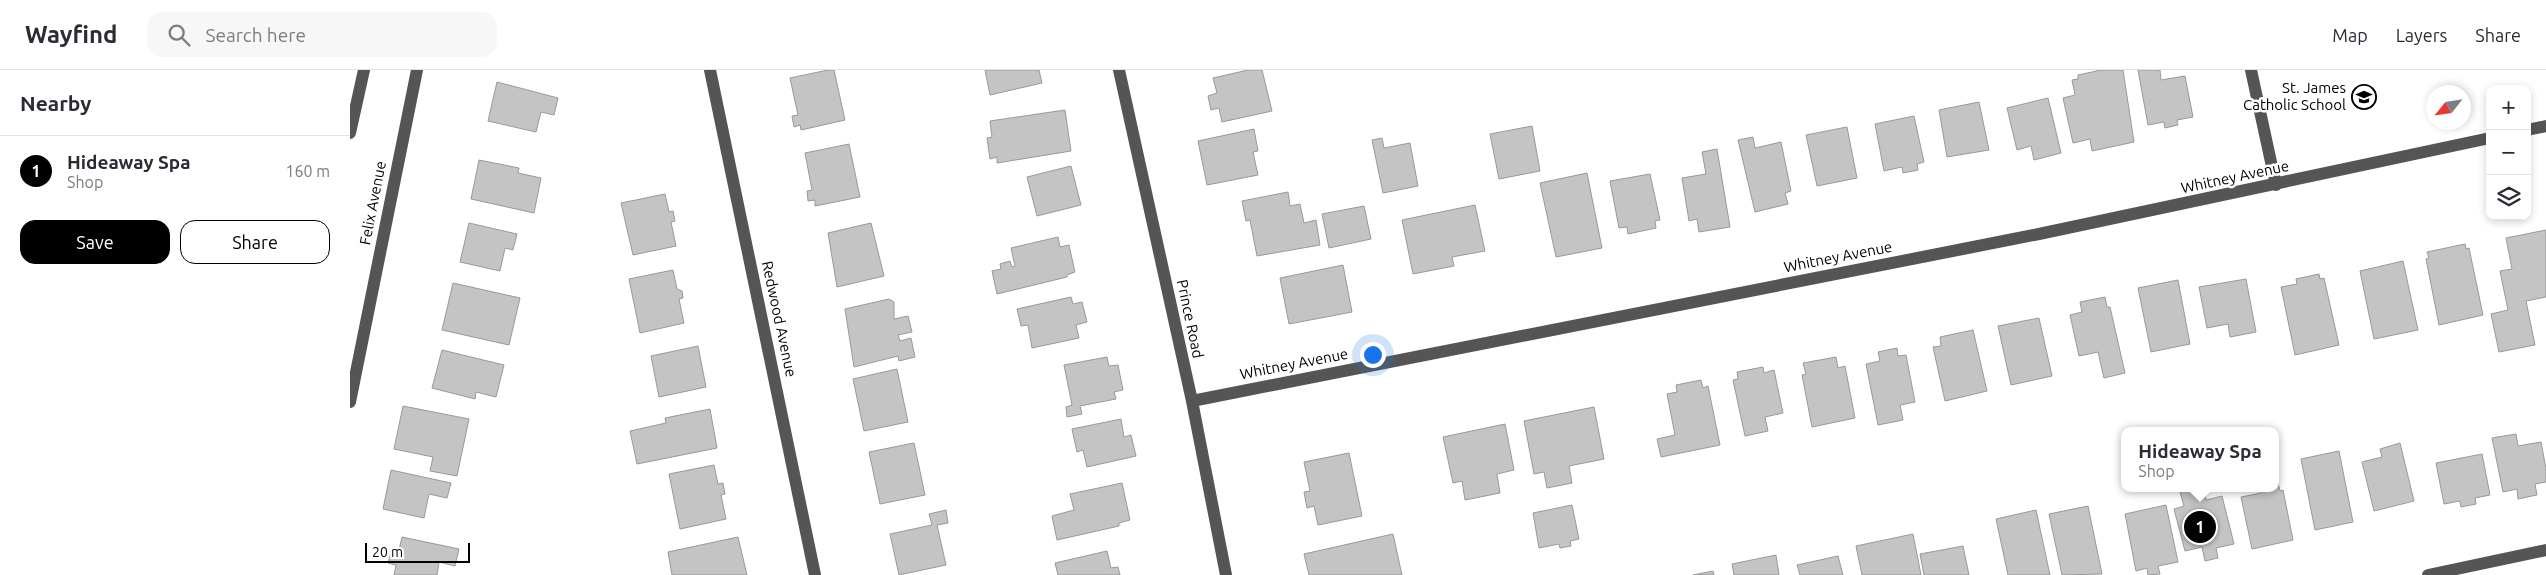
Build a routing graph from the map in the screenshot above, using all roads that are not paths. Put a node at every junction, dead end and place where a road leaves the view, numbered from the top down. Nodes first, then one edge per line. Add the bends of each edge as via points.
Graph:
1 (364, 70) edge
2 (417, 70) edge
3 (710, 70) edge
4 (1120, 70) edge
5 (2251, 70) edge
6 (2546, 126) edge
7 (2531, 129) edge
8 (350, 133) edge
9 (2486, 139) edge
10 (2276, 185) junction
11 (1192, 401) junction
12 (350, 402) edge
13 (2546, 550) edge
14 (815, 575) edge
15 (1226, 575) edge
16 (2428, 575) edge

1 - 8 street
2 - 12 street, Felix Avenue
3 - 14 street, Redwood Avenue
4 - 11 street, Prince Road
5 - 10 street
6 - 7 street
9 - 10 street, Whitney Avenue
10 - 11 street, Whitney Avenue
11 - 15 street, Prince Road
13 - 16 street

